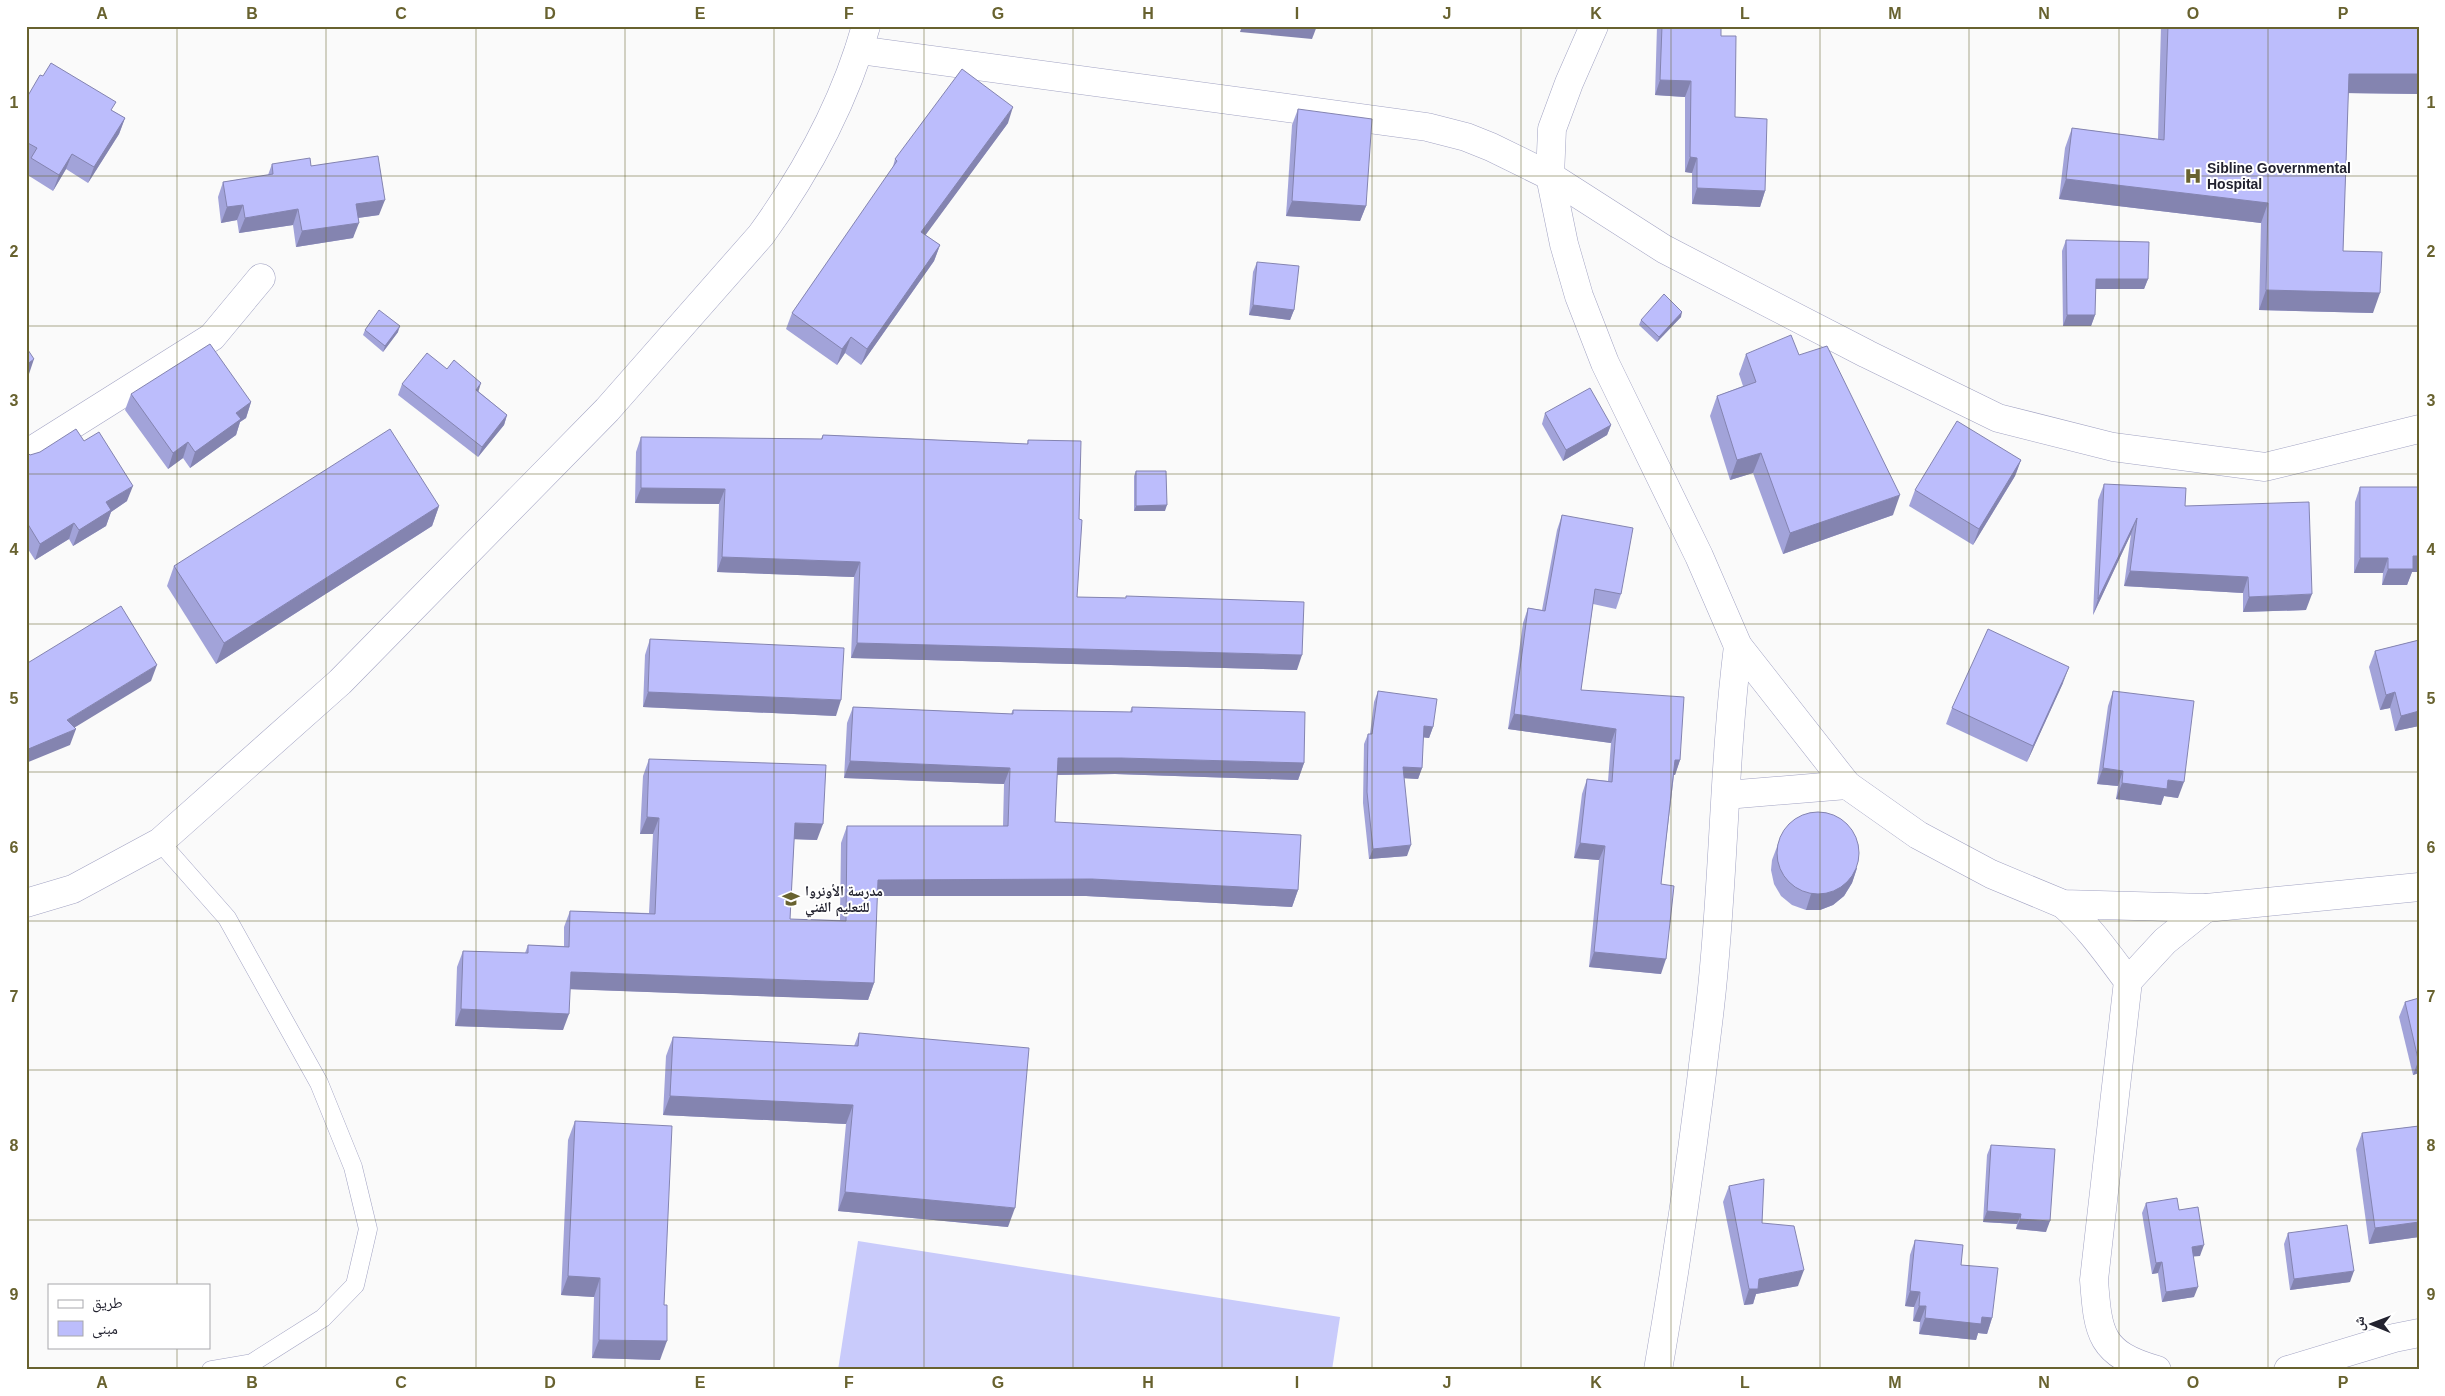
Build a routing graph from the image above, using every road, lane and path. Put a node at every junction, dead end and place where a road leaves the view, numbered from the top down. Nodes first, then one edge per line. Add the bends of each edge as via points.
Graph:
1 (1594, 26) edge
2 (863, 38) edge
3 (1550, 176) junction
4 (261, 278) dead end
5 (2419, 429) edge
6 (26, 454) edge
7 (1738, 646) junction
8 (1847, 785) junction
9 (1726, 795) junction
10 (160, 842) junction
11 (2419, 887) edge
12 (26, 903) edge
13 (2063, 904) junction
14 (2206, 908) junction
15 (2128, 981) junction
16 (2419, 1333) edge
17 (211, 1370) edge
18 (1658, 1370) edge
19 (2157, 1370) edge
20 (2288, 1370) edge

1 - 3 street via 1552,129
2 - 3 street via 1428,128 1466,137
2 - 10 street via 828,123 783,205 760,236 626,388 340,682
3 - 5 street via 1664,249 1858,350 1998,418 2113,447 2265,467
3 - 7 street via 1579,296 1605,363 1699,556
4 - 6 street via 212,338
7 - 8 street
7 - 9 street
8 - 9 street
8 - 13 street via 1918,835 1991,874
9 - 18 street via 1710,1006 1678,1252
10 - 12 street via 73,889
10 - 17 lane via 227,918 319,1083 353,1167 368,1229 355,1285 323,1318 252,1363
11 - 14 street
13 - 14 street
13 - 15 street via 2102,944
14 - 15 street via 2165,941
15 - 19 street via 2094,1280 2097,1317 2103,1338 2120,1356
16 - 20 street

